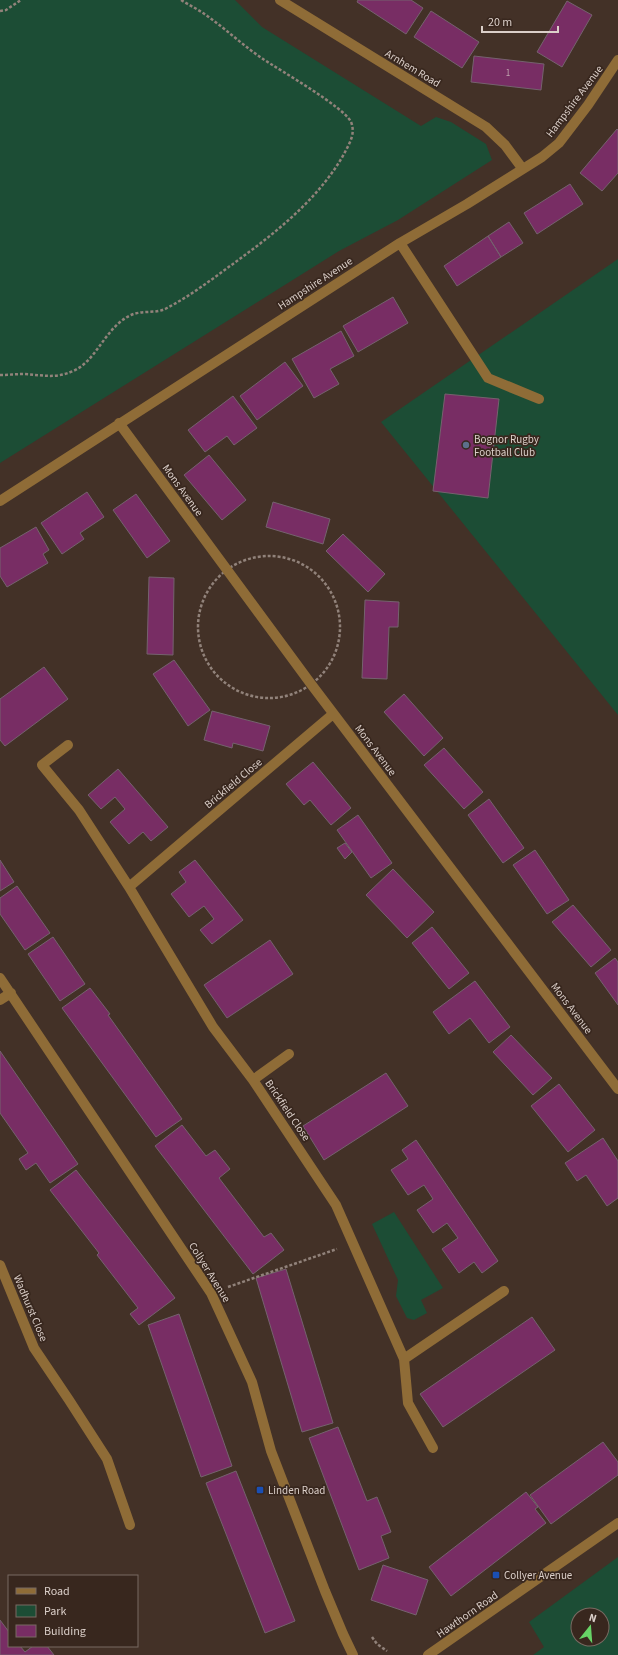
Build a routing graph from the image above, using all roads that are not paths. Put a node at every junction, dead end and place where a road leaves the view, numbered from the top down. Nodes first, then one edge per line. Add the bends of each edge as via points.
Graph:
1 (280, 0) edge
2 (618, 60) edge
3 (522, 168) junction
4 (400, 243) junction
5 (538, 399) dead end
6 (119, 423) junction
7 (0, 501) edge
8 (334, 714) junction
9 (68, 745) dead end
10 (130, 887) junction
11 (0, 978) edge
12 (11, 994) junction
13 (0, 1000) edge
14 (289, 1054) dead end
15 (253, 1080) junction
16 (618, 1088) edge
17 (0, 1265) edge
18 (504, 1291) dead end
19 (404, 1359) junction
20 (433, 1448) dead end
21 (618, 1523) edge
22 (130, 1526) dead end
23 (353, 1655) edge
24 (428, 1655) edge

1 - 3 street, Arnhem Road via 486,127
2 - 3 street, Hampshire Avenue via 588,105 558,143 542,157
3 - 4 street, Hampshire Avenue
4 - 5 street via 488,378
4 - 6 street, Hampshire Avenue
6 - 7 street, Hampshire Avenue
6 - 8 street, Mons Avenue
8 - 10 street, Brickfield Close
8 - 16 street, Mons Avenue
9 - 10 street, Brickfield Close via 42,765 79,810
10 - 15 street, Brickfield Close via 213,1027
11 - 12 street, Collyer Avenue
12 - 13 street
12 - 23 street, Collyer Avenue via 211,1292 252,1382 271,1451 325,1591
14 - 15 street
15 - 19 street, Brickfield Close via 336,1205
17 - 22 street, Wadhurst Close via 34,1348 107,1459
18 - 19 street
19 - 20 street, Brickfield Close via 408,1403
21 - 24 street, Hawthorn Road

